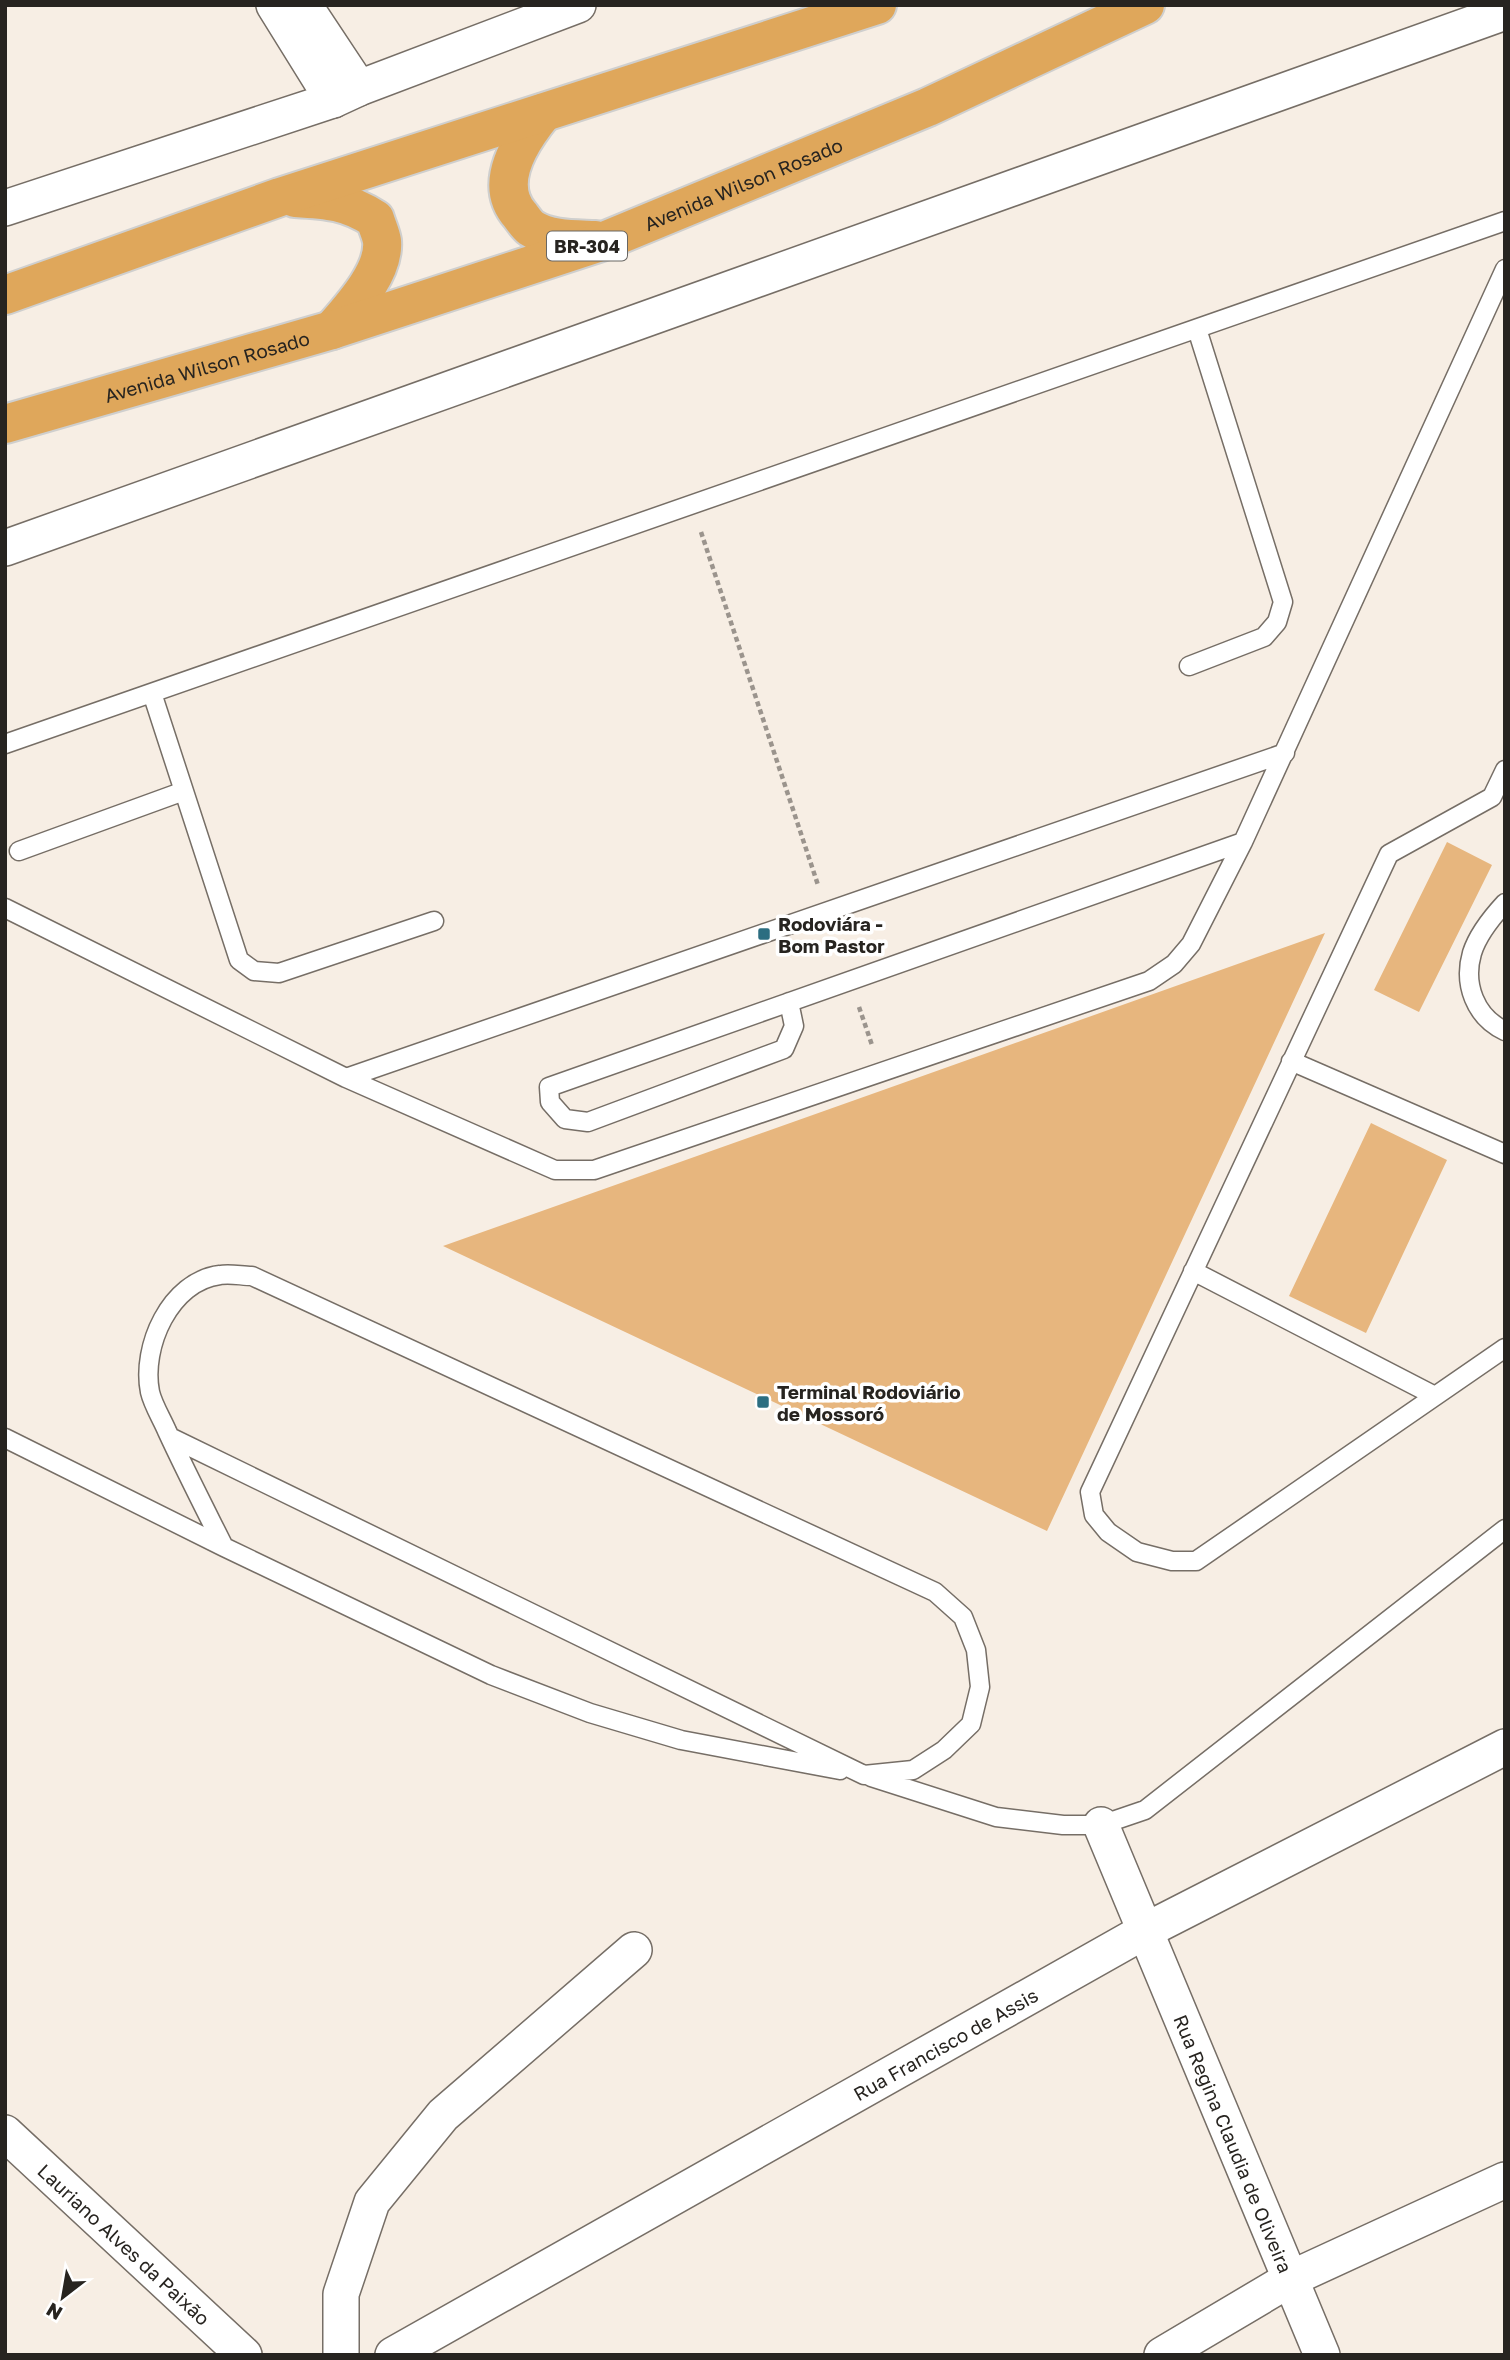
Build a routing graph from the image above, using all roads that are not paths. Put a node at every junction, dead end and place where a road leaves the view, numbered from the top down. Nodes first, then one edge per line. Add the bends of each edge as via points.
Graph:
1 (274, 5) edge
2 (304, 5) edge
3 (578, 5) edge
4 (877, 5) edge
5 (1145, 5) edge
6 (1505, 12) edge
7 (346, 94) junction
8 (543, 113) junction
9 (280, 197) junction
10 (5, 208) edge
11 (1505, 221) edge
12 (604, 241) junction
13 (1505, 269) edge
14 (5, 295) edge
15 (1197, 329) junction
16 (332, 330) junction
17 (5, 424) edge
18 (5, 548) edge
19 (1189, 666) dead end
20 (152, 693) junction
21 (5, 744) edge
22 (1284, 753) junction
23 (1505, 770) edge
24 (184, 791) junction
25 (1243, 842) junction
26 (19, 851) dead end
27 (1505, 903) edge
28 (5, 908) edge
29 (435, 921) dead end
30 (789, 1002) junction
31 (1505, 1031) edge
32 (1291, 1061) junction
33 (346, 1078) junction
34 (1505, 1154) edge
35 (1193, 1271) junction
36 (1505, 1348) edge
37 (1435, 1396) junction
38 (170, 1437) junction
39 (5, 1438) edge
40 (1505, 1529) edge
41 (224, 1547) junction
42 (1505, 1746) edge
43 (864, 1775) junction
44 (1101, 1825) junction
45 (1145, 1931) junction
46 (634, 1950) dead end
47 (5, 2133) edge
48 (1505, 2180) edge
49 (1292, 2278) junction
50 (244, 2355) edge
51 (341, 2355) edge
52 (393, 2355) edge
53 (1162, 2355) edge
54 (1322, 2355) edge

1 - 7 street
2 - 7 street
3 - 7 street
4 - 8 highway
5 - 12 highway, Avenida Wilson Rosado / BR-304 via 928,107
6 - 18 street
7 - 10 street
8 - 9 highway
8 - 12 highway via 523,137 513,163 508,185 512,206 530,227 556,237
9 - 14 highway
9 - 16 highway via 355,206 375,219 382,242 378,263 361,296
11 - 15 lane
12 - 16 highway, Avenida Wilson Rosado / BR-304
13 - 22 lane
15 - 19 lane via 1283,602 1278,622 1264,637
15 - 20 lane
16 - 17 highway, Avenida Wilson Rosado / BR-304
20 - 21 lane
20 - 24 lane
22 - 25 lane
22 - 33 lane
23 - 32 lane via 1492,797 1389,854
24 - 26 lane
24 - 29 lane via 239,960 254,971 279,973
25 - 30 lane
25 - 33 lane via 1191,944 1174,964 1149,981 594,1170 555,1170
27 - 31 lane via 1472,953 1469,980 1475,1005 1493,1026
28 - 33 lane
30 - 30 lane via 549,1087 550,1102 565,1119 587,1122 784,1049 794,1026
32 - 34 lane
32 - 35 lane
35 - 37 lane
35 - 37 lane via 1090,1492 1094,1515 1108,1532 1137,1552 1172,1562 1196,1561
36 - 37 lane
38 - 41 lane
38 - 43 lane
38 - 43 lane via 150,1394 148,1365 173,1302 193,1284 220,1275 252,1276 935,1592 963,1618 976,1650 980,1687 971,1724 944,1750 913,1770
39 - 41 lane
40 - 44 lane via 1145,1810
41 - 43 lane via 491,1675 590,1713 681,1740
42 - 45 street, Rua Francisco de Assis
43 - 44 lane via 996,1817
44 - 45 street, Rua Regina Claudia de Oliveira
45 - 49 street, Rua Regina Claudia de Oliveira
45 - 52 street, Rua Francisco de Assis
46 - 51 street via 443,2115 372,2202 341,2294
47 - 50 street, Lauriano Alves da Paixão
48 - 49 street
49 - 53 street
49 - 54 street, Rua Regina Claudia de Oliveira

